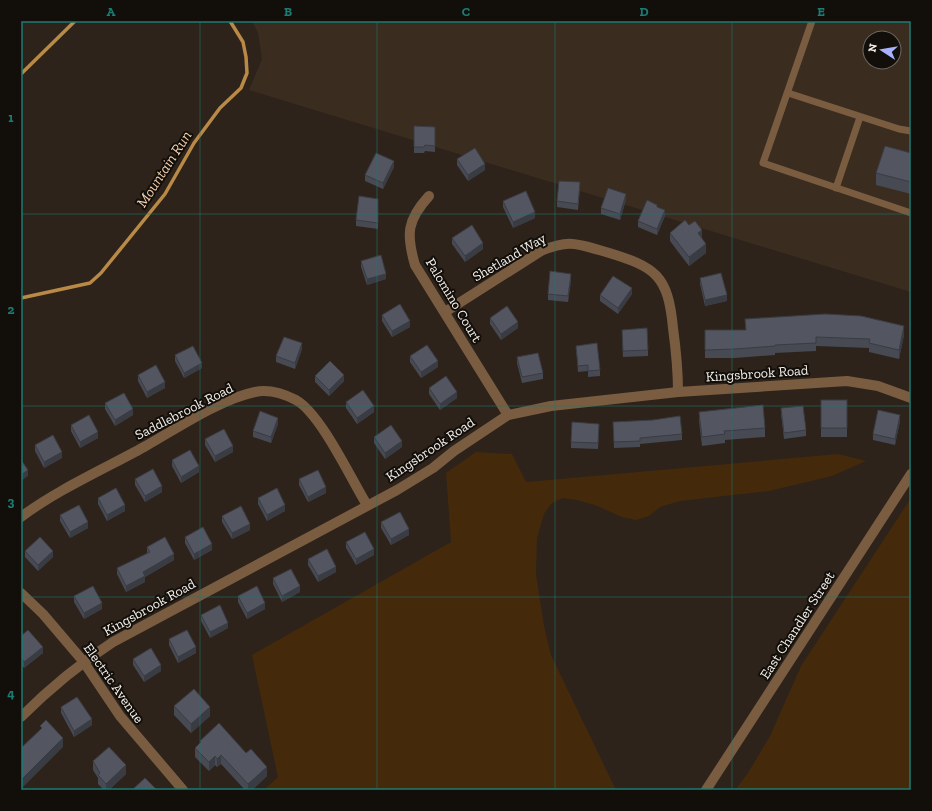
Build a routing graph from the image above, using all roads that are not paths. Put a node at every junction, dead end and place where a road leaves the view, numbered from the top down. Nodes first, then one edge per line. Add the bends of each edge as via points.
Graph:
1 (812, 21) edge
2 (788, 93) junction
3 (860, 117) junction
4 (911, 131) edge
5 (836, 188) junction
6 (429, 196) dead end
7 (911, 213) edge
8 (445, 312) junction
9 (678, 392) junction
10 (911, 398) edge
11 (508, 415) junction
12 (911, 474) edge
13 (367, 505) junction
14 (21, 518) edge
15 (21, 593) edge
16 (83, 661) junction
17 (21, 717) edge
18 (182, 790) edge
19 (706, 790) edge

1 - 2 lane
2 - 3 lane
2 - 5 lane via 763,163
3 - 4 lane via 899,130
3 - 5 lane
5 - 7 lane
6 - 8 street, Palomino Court via 415,211 410,230 410,249 426,285
8 - 9 street, Shetland Way via 541,251 554,246 570,243 633,260 658,278 665,287 671,303 678,366
8 - 11 street, Palomino Court
9 - 10 street, Kingsbrook Road via 847,381 878,386
9 - 11 street, Kingsbrook Road via 586,401
11 - 13 street, Kingsbrook Road via 454,451 434,468
12 - 19 street, East Chandler Street
13 - 14 street, Saddlebrook Road via 327,438 303,405 278,393 258,391 216,408 54,496
13 - 16 street, Kingsbrook Road via 113,642
15 - 16 street, Electric Avenue via 43,614
16 - 17 street, Kingsbrook Road via 53,685
16 - 18 street, Electric Avenue via 120,716

